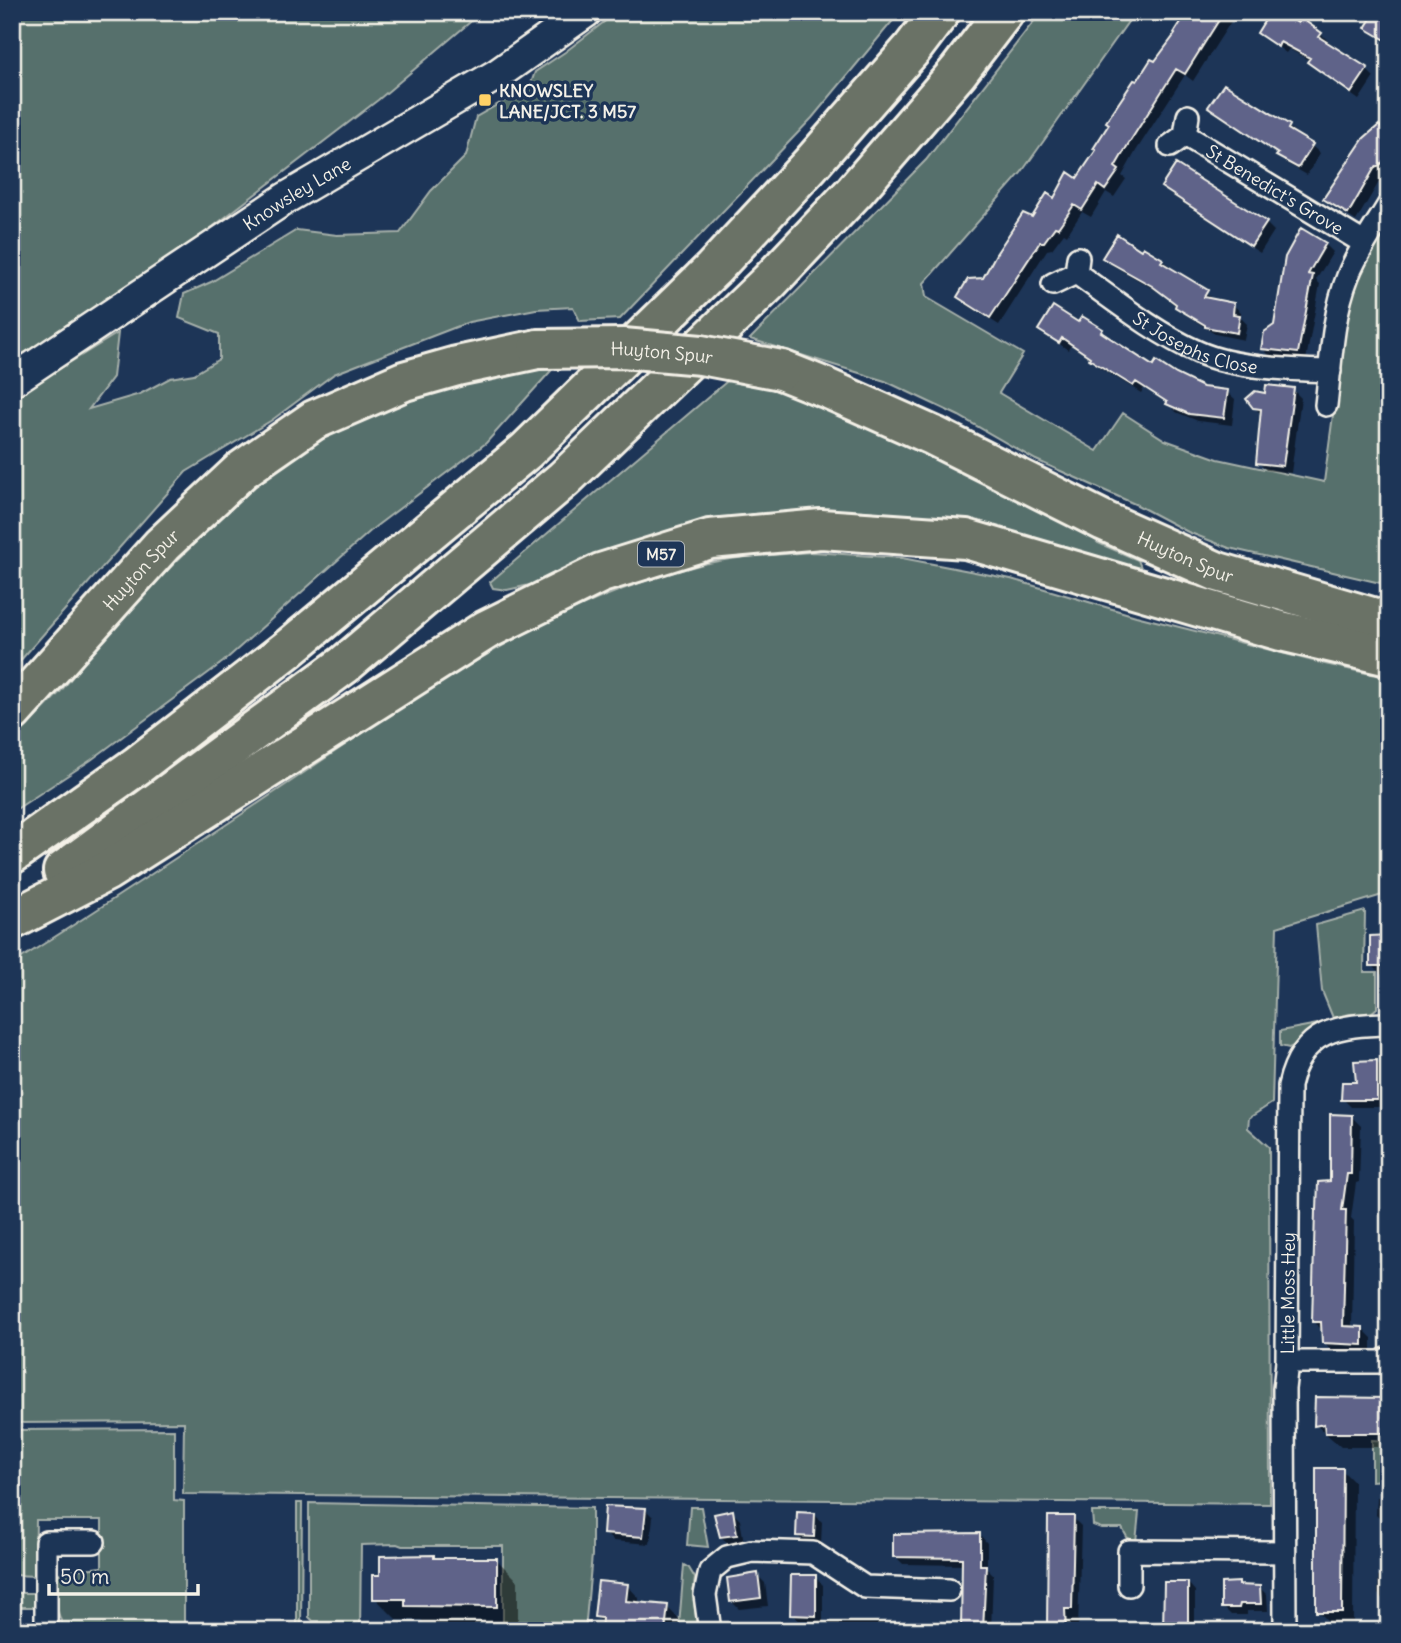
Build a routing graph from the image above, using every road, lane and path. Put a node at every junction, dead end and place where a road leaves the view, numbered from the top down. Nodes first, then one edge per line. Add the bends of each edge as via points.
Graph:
1 (586, 12) edge
2 (940, 12) edge
3 (1004, 12) edge
4 (1181, 132) dead end
5 (1389, 204) edge
6 (1364, 243) junction
7 (1053, 284) dead end
8 (1330, 371) junction
9 (12, 381) edge
10 (1326, 405) dead end
11 (1389, 622) edge
12 (1389, 656) edge
13 (12, 712) edge
14 (12, 854) edge
15 (12, 909) edge
16 (12, 920) edge
17 (1389, 1024) edge
18 (1389, 1358) edge
19 (1287, 1362) junction
20 (94, 1542) dead end
21 (1283, 1552) junction
22 (1129, 1585) dead end
23 (949, 1590) dead end
24 (46, 1631) edge
25 (710, 1631) edge
26 (1285, 1631) edge

1 - 9 main road, Knowsley Lane via 498,74 286,198
2 - 14 highway via 912,49 713,269 526,451 288,649 138,765
3 - 15 highway via 855,191 564,480 344,665
4 - 6 street, St Benedict's Grove
5 - 6 street
6 - 8 street via 1348,277 1337,318
7 - 8 street, St Josephs Close via 1077,266 1142,318 1199,353 1245,363
8 - 10 street
11 - 13 highway, Huyton Spur, bridge via 1218,572 934,436 781,370 701,355 622,348 538,349 404,381 314,420 242,470 162,545
12 - 16 highway, M57 via 1281,631 966,539 821,529 710,539 601,573 486,631 107,871
17 - 19 street, Little Moss Hey via 1346,1026 1321,1035 1299,1058 1291,1075
18 - 19 street via 1380,1362
19 - 21 street, Little Moss Hey
20 - 24 street via 46,1542
21 - 22 street via 1129,1551
21 - 26 street, Little Moss Hey
23 - 25 street via 865,1587 813,1553 752,1551 727,1557 710,1571 705,1594

